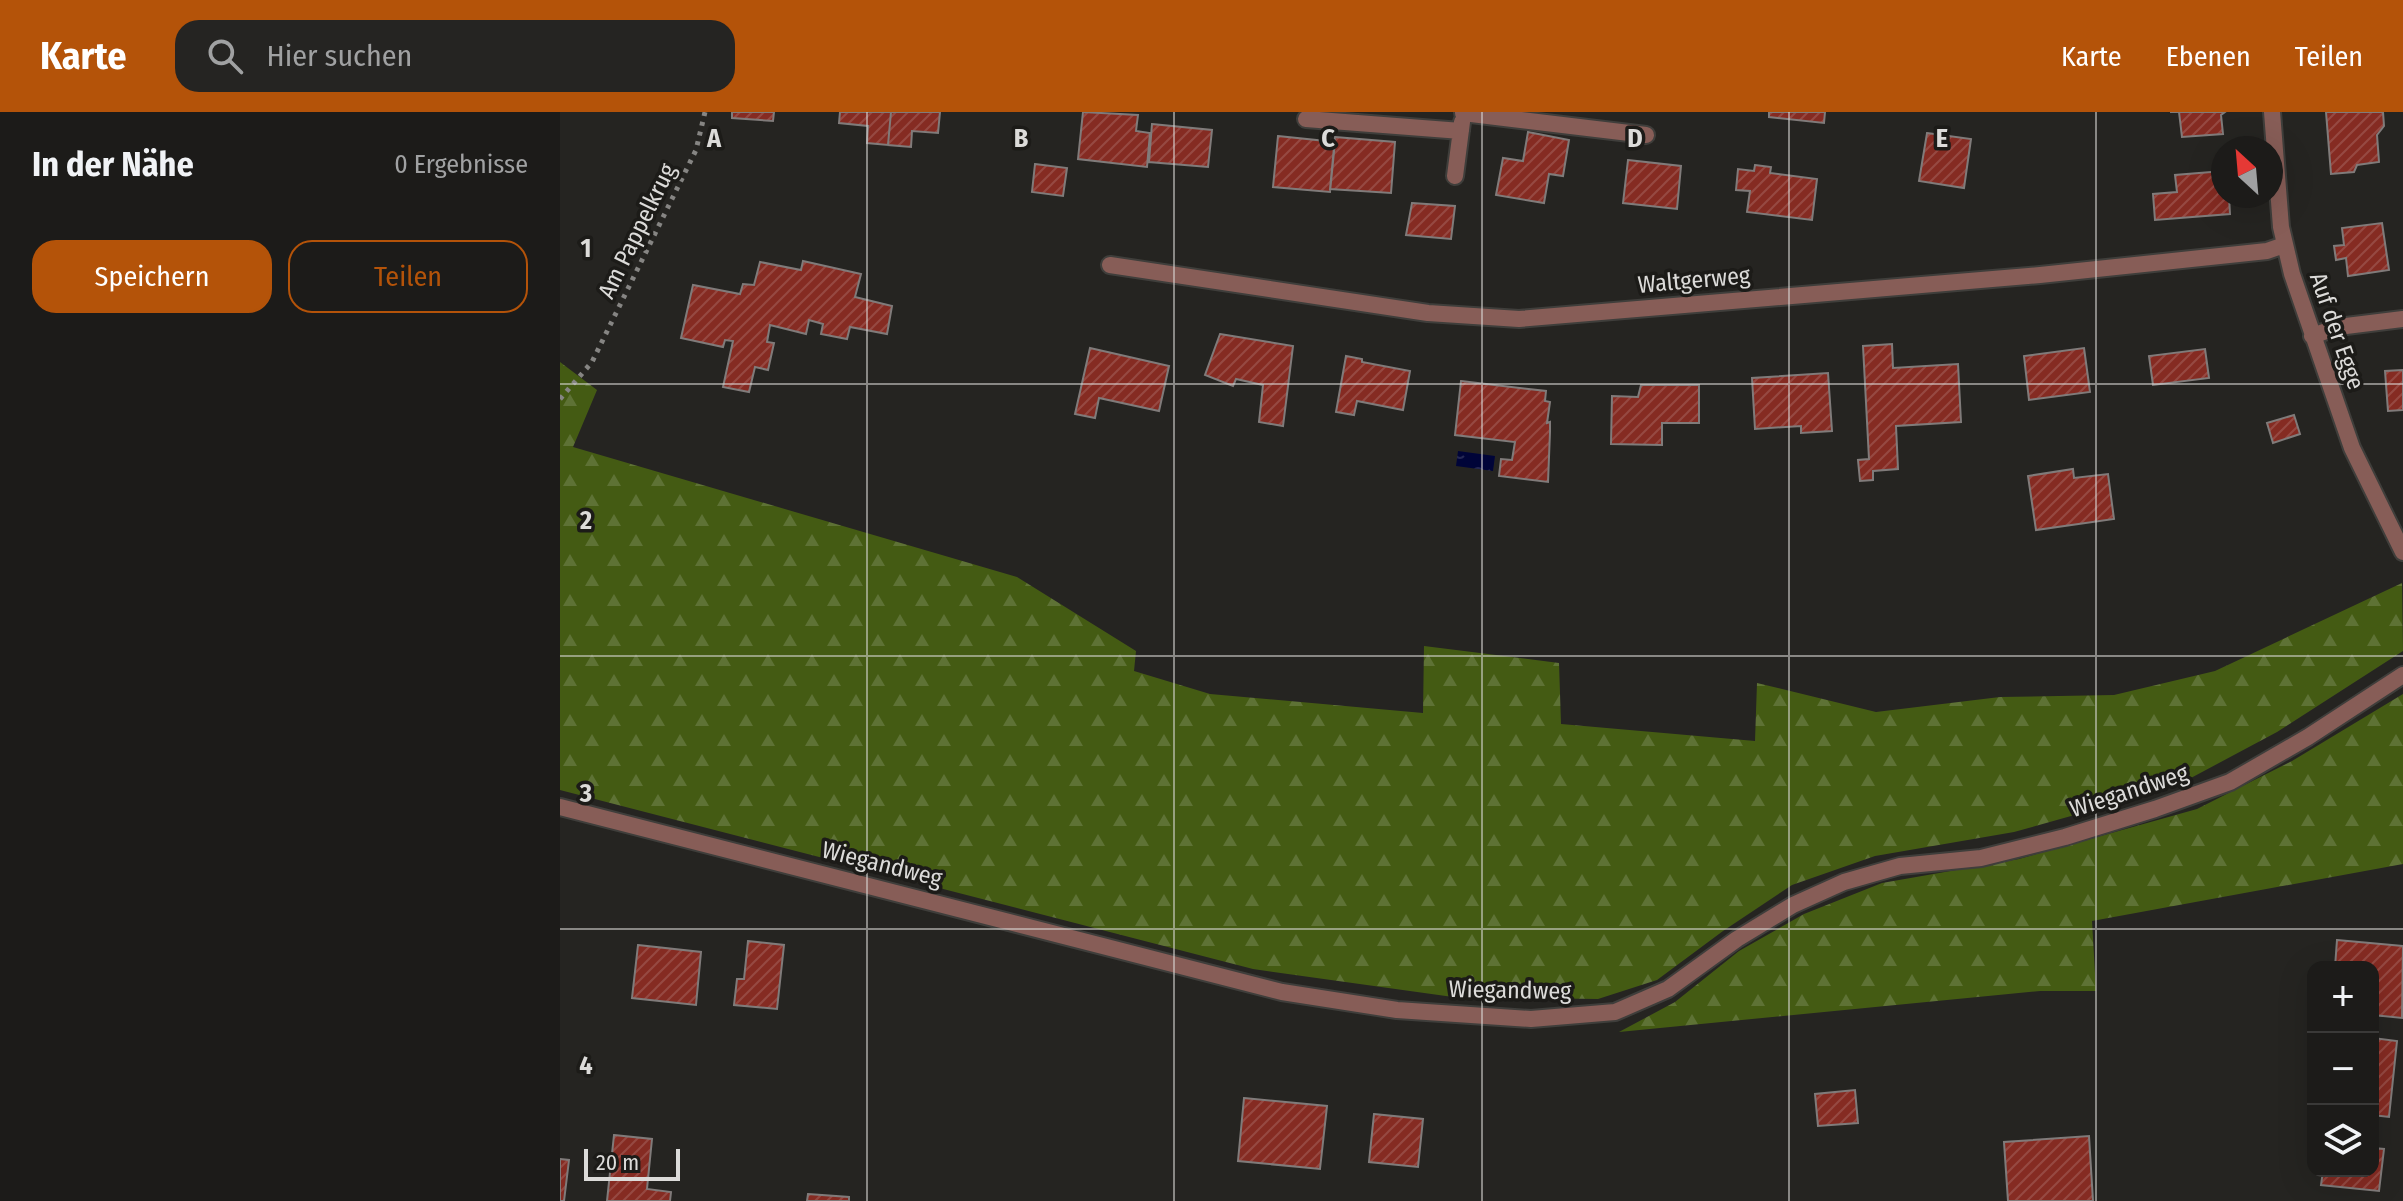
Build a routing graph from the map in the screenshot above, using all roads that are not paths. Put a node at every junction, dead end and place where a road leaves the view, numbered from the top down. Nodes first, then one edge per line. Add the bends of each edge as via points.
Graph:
1 (2272, 112) edge
2 (1463, 113) edge
3 (1306, 119) dead end
4 (1461, 131) junction
5 (1646, 135) dead end
6 (1455, 176) dead end
7 (2284, 245) junction
8 (1110, 265) dead end
9 (2403, 319) edge
10 (2312, 336) junction
11 (2403, 552) edge
12 (2403, 675) edge
13 (560, 807) edge

1 - 7 street, Auf der Egge
2 - 4 street
2 - 5 street
3 - 4 street
4 - 6 street
7 - 8 street, Waltgerweg via 2040,275 1519,319 1428,313
7 - 10 street, Auf der Egge
9 - 10 street via 2338,327
10 - 11 street, Auf der Egge via 2352,448
12 - 13 street, Wiegandweg via 2230,782 2065,837 1981,858 1900,866 1844,882 1782,912 1655,995 1615,1012 1531,1019 1397,1010 1282,992

